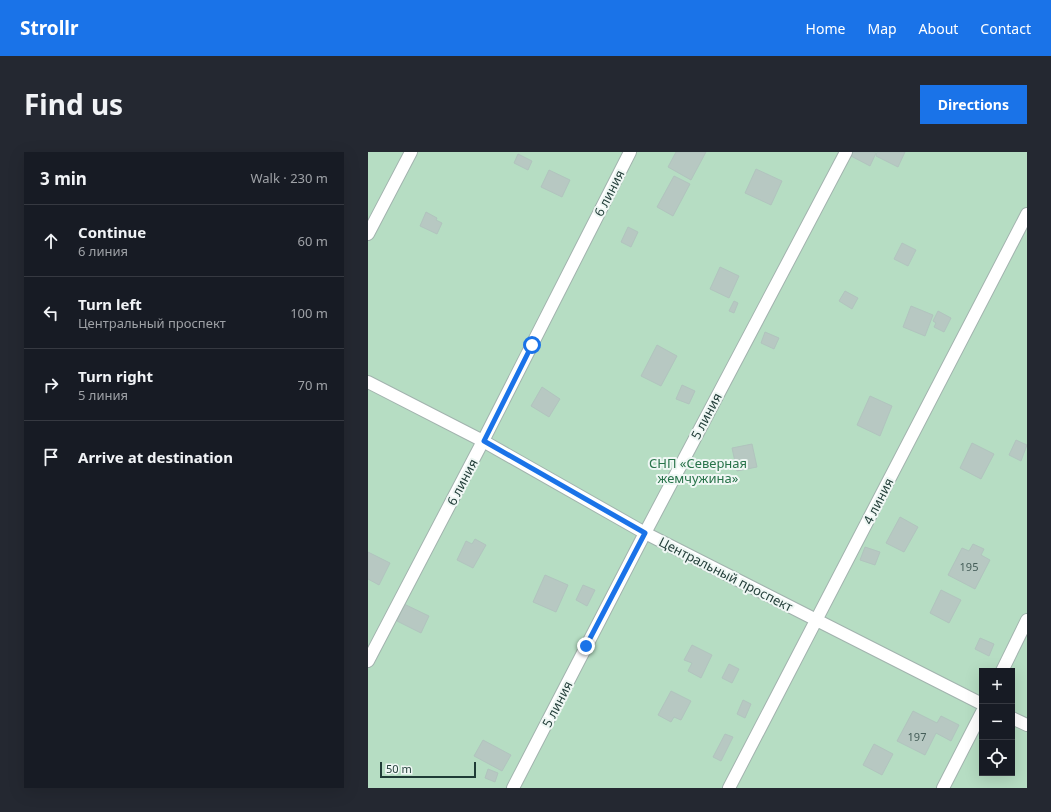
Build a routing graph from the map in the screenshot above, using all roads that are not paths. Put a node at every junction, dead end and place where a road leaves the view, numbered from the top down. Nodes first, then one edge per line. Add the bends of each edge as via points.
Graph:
1 (411, 152) edge
2 (630, 152) edge
3 (846, 152) edge
4 (1027, 214) edge
5 (368, 234) edge
6 (368, 382) edge
7 (484, 441) junction
8 (645, 533) junction
9 (816, 620) junction
10 (1027, 620) edge
11 (368, 661) edge
12 (1003, 668) edge
13 (979, 702) edge
14 (979, 718) edge
15 (1015, 719) edge
16 (1027, 725) edge
17 (513, 788) edge
18 (729, 788) edge
19 (942, 788) edge

1 - 5 street
2 - 7 street, 6 линия
3 - 8 street, 5 линия
4 - 9 street, 4 линия
6 - 7 street, Центральный проспект
7 - 8 street, Центральный проспект
7 - 11 street, 6 линия
8 - 9 street, Центральный проспект
8 - 17 street, 5 линия
9 - 13 street, Центральный проспект
9 - 18 street, 4 линия
10 - 12 street
14 - 19 street
15 - 16 street

